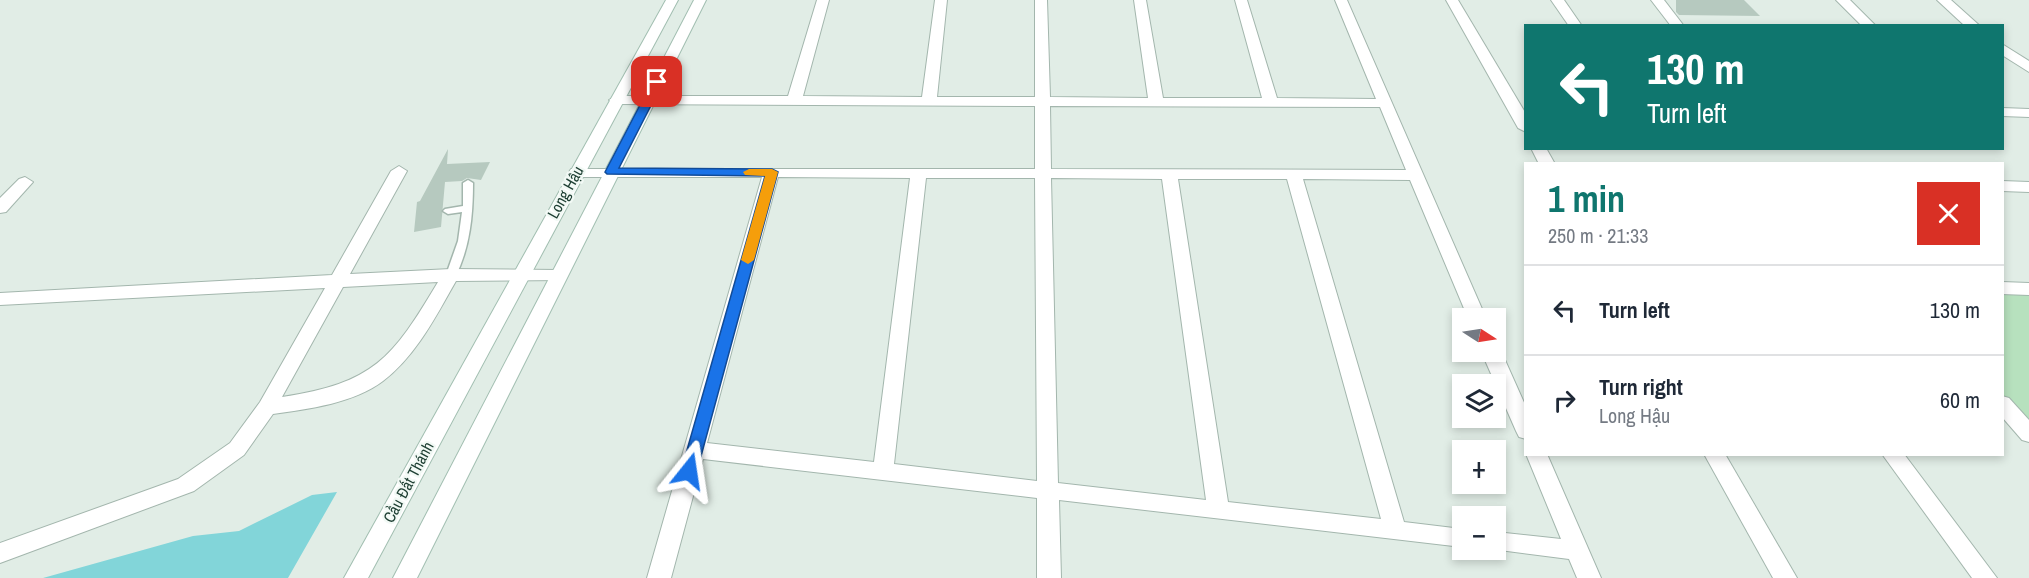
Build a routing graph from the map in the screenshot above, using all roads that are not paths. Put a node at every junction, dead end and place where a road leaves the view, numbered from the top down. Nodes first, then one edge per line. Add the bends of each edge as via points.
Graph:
1 (672, 0) edge
2 (700, 0) edge
3 (823, 0) edge
4 (941, 0) edge
5 (1041, 0) edge
6 (1140, 0) edge
7 (1241, 0) edge
8 (1341, 0) edge
9 (1452, 0) edge
10 (1557, 0) edge
11 (1657, 0) edge
12 (1842, 0) edge
13 (1943, 0) edge
14 (1575, 24) edge
15 (1676, 24) edge
16 (1868, 24) edge
17 (1972, 24) edge
18 (2006, 50) edge
19 (2029, 53) edge
20 (2029, 68) edge
21 (616, 100) junction
22 (648, 100) junction
23 (794, 101) junction
24 (929, 101) junction
25 (1043, 102) junction
26 (1156, 102) junction
27 (1509, 102) junction
28 (1271, 103) junction
29 (1385, 103) junction
30 (1524, 103) edge
31 (2004, 112) edge
32 (2029, 113) edge
33 (1524, 125) edge
34 (399, 171) dead end
35 (577, 172) junction
36 (611, 172) junction
37 (772, 172) junction
38 (919, 173) junction
39 (1044, 173) junction
40 (1168, 174) junction
41 (1293, 174) junction
42 (1416, 175) junction
43 (25, 182) dead end
44 (468, 183) dead end
45 (2004, 186) edge
46 (2029, 187) edge
47 (0, 207) edge
48 (469, 207) junction
49 (448, 211) dead end
50 (451, 275) junction
51 (520, 275) junction
52 (558, 276) junction
53 (335, 281) junction
54 (2004, 288) edge
55 (2029, 289) edge
56 (0, 299) edge
57 (1473, 308) edge
58 (1496, 362) edge
59 (460, 386) joint
60 (2004, 405) edge
61 (267, 406) junction
62 (1524, 426) edge
63 (2029, 434) edge
64 (695, 450) junction
65 (1537, 456) edge
66 (1715, 456) edge
67 (1894, 456) edge
68 (883, 471) junction
69 (1048, 490) junction
70 (1218, 510) junction
71 (1395, 530) junction
72 (1452, 537) edge
73 (1506, 542) edge
74 (1577, 550) junction
75 (0, 553) edge
76 (356, 578) edge
77 (405, 578) edge
78 (659, 578) edge
79 (1049, 578) edge
80 (1589, 578) edge
81 (1789, 578) edge
82 (1985, 578) edge

1 - 21 street, Long Hậu
2 - 22 street, Long Hậu
3 - 23 street
4 - 24 street
5 - 25 street
6 - 26 street
7 - 28 street
8 - 29 street
9 - 27 street
10 - 14 street
11 - 15 street
12 - 16 street
13 - 17 street
18 - 19 street
18 - 20 street
21 - 22 street
21 - 35 street, Long Hậu
22 - 23 street
22 - 36 street, Long Hậu
23 - 24 street
24 - 25 street
25 - 26 street
25 - 39 street
26 - 28 street
27 - 30 street
27 - 33 street
28 - 29 street
29 - 42 street
31 - 32 street
34 - 53 street
35 - 36 street
35 - 51 street, Long Hậu
36 - 37 street
36 - 52 street, Long Hậu
37 - 38 street
37 - 64 street
38 - 39 street
38 - 68 street
39 - 40 street
39 - 69 street
40 - 41 street
40 - 70 street
41 - 42 street
41 - 71 street
42 - 57 street
43 - 47 street
44 - 48 lane
45 - 46 street
48 - 49 lane
48 - 50 lane via 461,252
50 - 51 street
50 - 53 street
50 - 61 street via 391,364 363,384 320,398
51 - 52 street
51 - 59 street, Long Hậu
52 - 77 street, Long Hậu
53 - 56 street
53 - 61 street
54 - 55 street
58 - 62 street
59 - 76 street, Cầu Đất Thánh
60 - 63 street
61 - 75 street via 237,449 186,486
64 - 68 street
64 - 78 street
65 - 74 street
66 - 81 street
67 - 82 street
68 - 69 street
69 - 70 street
69 - 79 street
70 - 71 street
71 - 72 street
73 - 74 street
74 - 80 street

